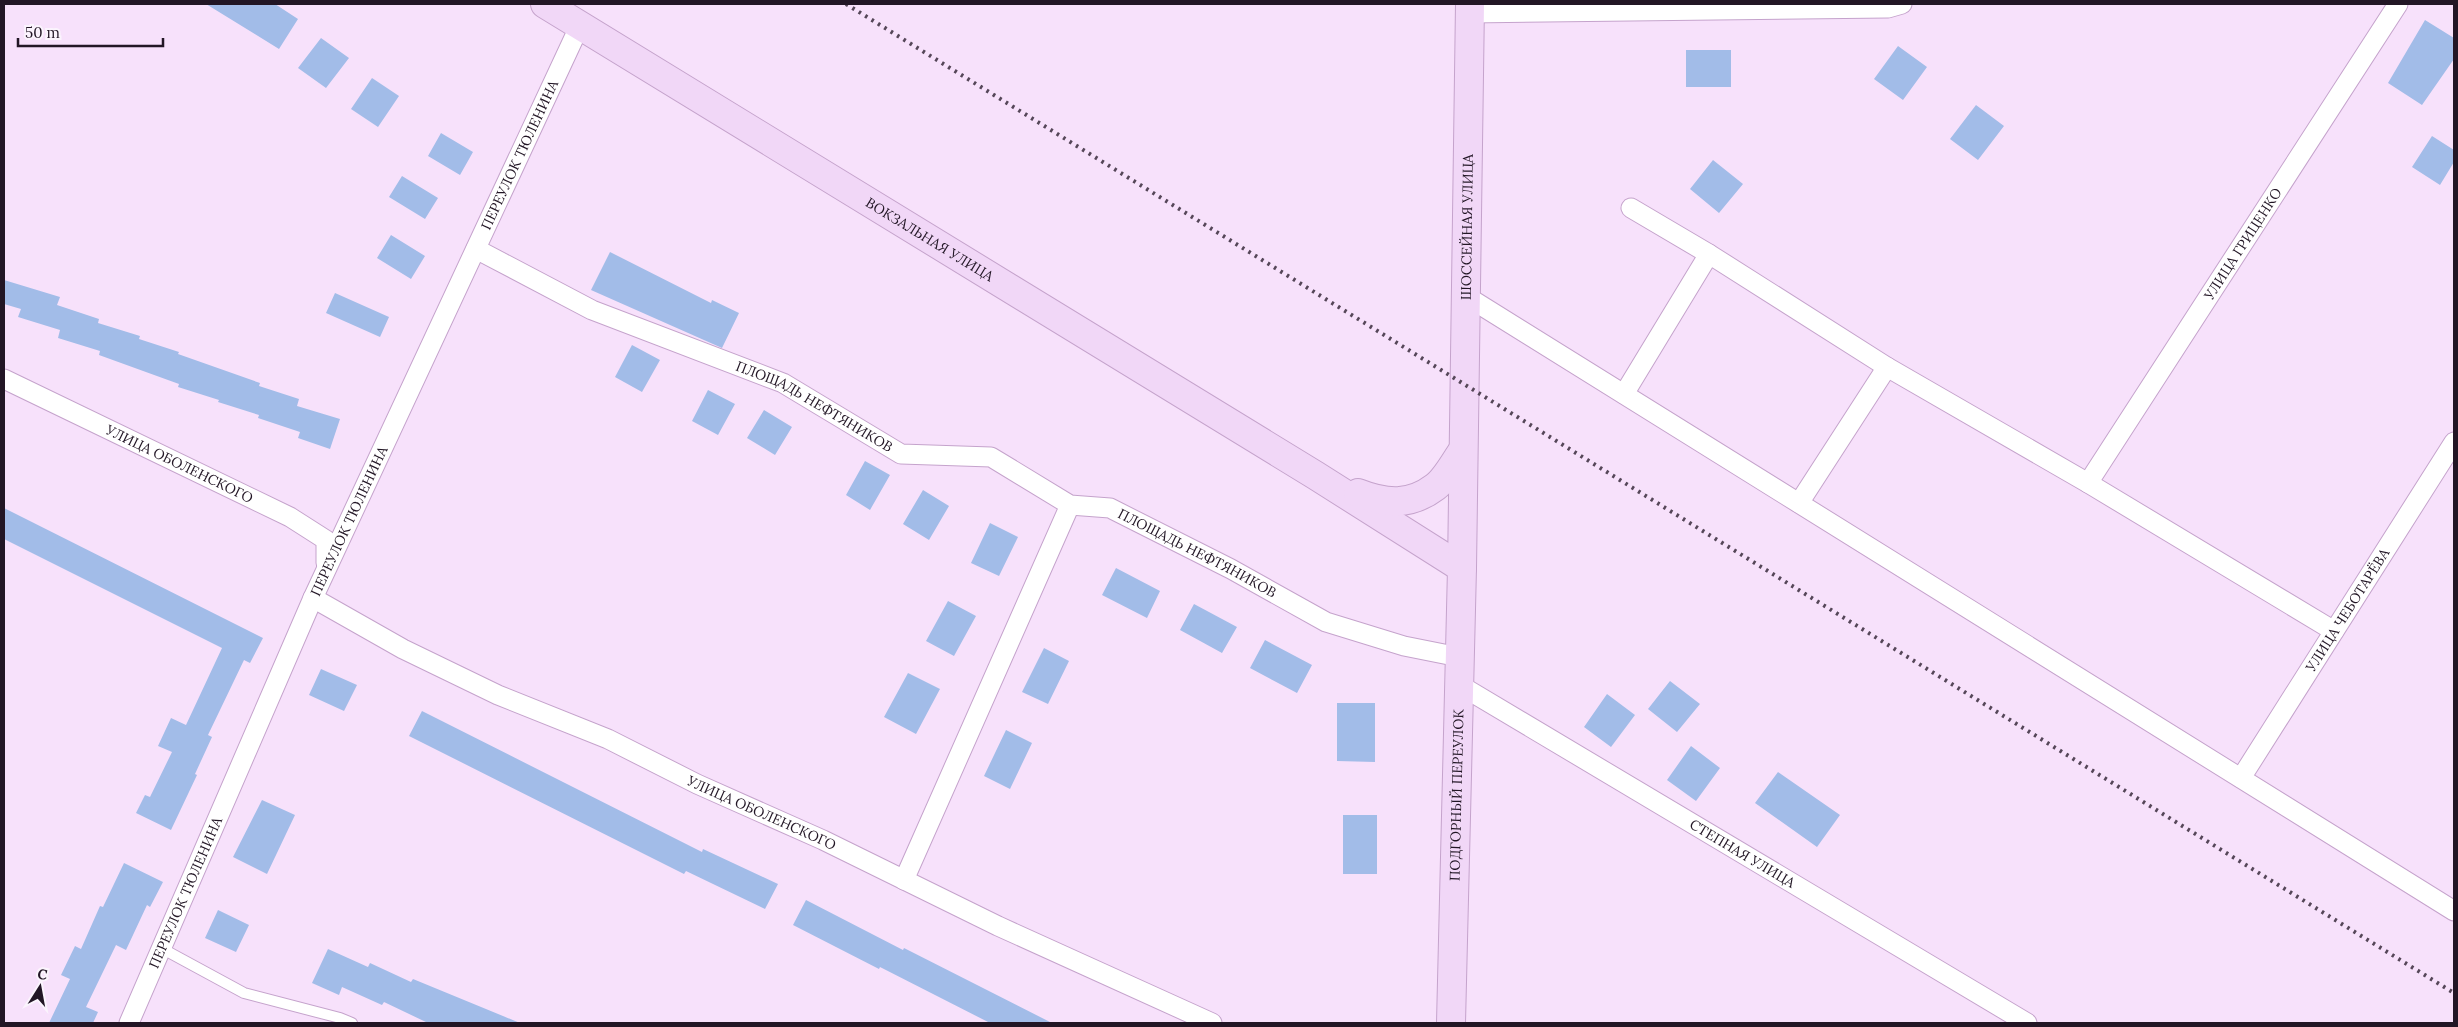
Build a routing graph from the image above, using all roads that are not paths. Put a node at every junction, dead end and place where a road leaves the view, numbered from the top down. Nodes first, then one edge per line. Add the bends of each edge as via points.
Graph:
1 (545, 4) edge
2 (1902, 4) edge
3 (2398, 4) edge
4 (1470, 8) edge
5 (580, 25) junction
6 (1631, 208) dead end
7 (476, 249) junction
8 (1709, 254) junction
9 (1466, 296) junction
10 (1887, 367) junction
11 (4, 379) edge
12 (1624, 394) junction
13 (2454, 442) edge
14 (1464, 450) junction
15 (1315, 475) junction
16 (2088, 483) junction
17 (1799, 503) junction
18 (1070, 505) junction
19 (326, 568) junction
20 (1462, 568) junction
21 (313, 598) junction
22 (2334, 631) junction
23 (1459, 657) junction
24 (1458, 684) junction
25 (2241, 778) junction
26 (904, 880) junction
27 (2454, 911) edge
28 (161, 948) junction
29 (129, 1023) edge
30 (352, 1023) edge
31 (1212, 1023) edge
32 (1451, 1023) edge
33 (2027, 1023) edge

1 - 5 main road, ВОКЗАЛЬНАЯ УЛИЦА
2 - 4 street via 1888,8
3 - 16 street, УЛИЦА ГРИЦЕНКО
4 - 9 main road, ШОССЕЙНАЯ УЛИЦА
5 - 7 street, ПЕРЕУЛОК ТЮЛЕНИНА
5 - 15 main road, ВОКЗАЛЬНАЯ УЛИЦА
6 - 8 street
7 - 18 street, ПЛОЩАДЬ НЕФТЯНИКОВ via 592,310 783,383 902,454 991,457
7 - 19 street, ПЕРЕУЛОК ТЮЛЕНИНА
8 - 10 street
8 - 12 street
9 - 12 street
9 - 14 main road, ШОССЕЙНАЯ УЛИЦА
10 - 16 street
10 - 17 street
11 - 19 street, УЛИЦА ОБОЛЕНСКОГО via 290,516 326,540
12 - 17 street
13 - 22 street, УЛИЦА ЧЕБОТАРЁВА
14 - 15 main road via 1435,487 1403,503 1375,500
14 - 20 main road, ШОССЕЙНАЯ УЛИЦА
15 - 20 main road
16 - 22 street
17 - 25 street
18 - 23 street, ПЛОЩАДЬ НЕФТЯНИКОВ via 1110,508 1231,568 1326,622 1404,646
18 - 26 street
19 - 21 street, ПЕРЕУЛОК ТЮЛЕНИНА
20 - 23 main road, ПОДГОРНЫЙ ПЕРЕУЛОК
21 - 26 street, УЛИЦА ОБОЛЕНСКОГО via 403,649 489,691 608,739
21 - 28 street, ПЕРЕУЛОК ТЮЛЕНИНА
22 - 25 street, УЛИЦА ЧЕБОТАРЁВА
23 - 24 main road, ПОДГОРНЫЙ ПЕРЕУЛОК
24 - 32 main road, ПОДГОРНЫЙ ПЕРЕУЛОК
24 - 33 street, СТЕПНАЯ УЛИЦА
25 - 27 street
26 - 31 street, УЛИЦА ОБОЛЕНСКОГО
28 - 29 street, ПЕРЕУЛОК ТЮЛЕНИНА
28 - 30 lane via 244,993

